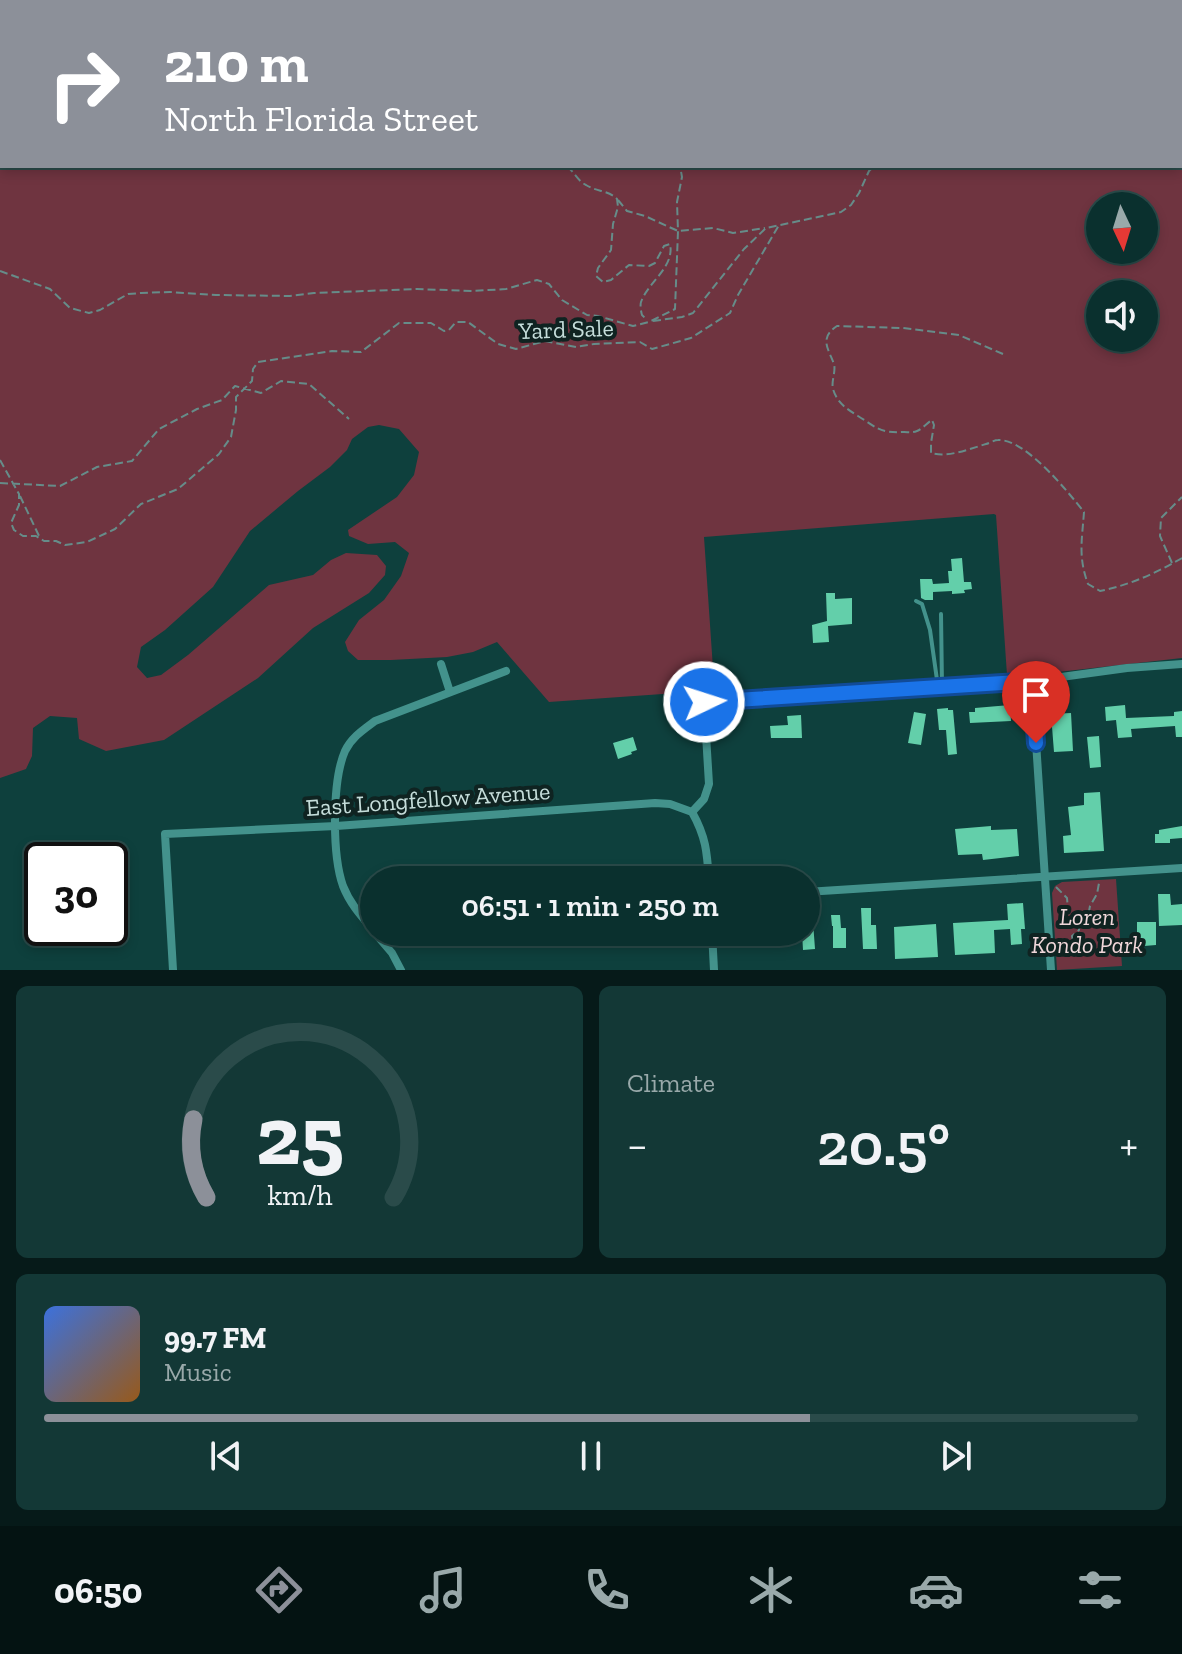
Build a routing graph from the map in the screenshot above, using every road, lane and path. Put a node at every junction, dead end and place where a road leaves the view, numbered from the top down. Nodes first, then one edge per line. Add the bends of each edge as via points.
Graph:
1 (569, 168) edge
2 (680, 168) edge
3 (872, 168) edge
4 (617, 199) junction
5 (779, 225) junction
6 (766, 228) junction
7 (678, 231) junction
8 (0, 271) edge
9 (649, 322) junction
10 (1003, 354) dead end
11 (243, 388) junction
12 (349, 419) dead end
13 (0, 460) edge
14 (0, 483) edge
15 (15, 484) junction
16 (19, 494) junction
17 (1182, 497) edge
18 (40, 539) junction
19 (1182, 558) edge
20 (1172, 563) junction
21 (916, 601) dead end
22 (941, 614) dead end
23 (441, 664) dead end
24 (1182, 664) edge
25 (506, 671) dead end
26 (1032, 681) junction
27 (940, 687) junction
28 (450, 692) junction
29 (692, 812) junction
30 (336, 826) junction
31 (708, 866) edge
32 (1182, 868) edge
33 (1045, 877) junction
34 (1099, 882) dead end
35 (1056, 887) dead end
36 (820, 891) edge
37 (360, 915) edge
38 (1088, 919) junction
39 (1079, 920) junction
40 (1081, 928) junction
41 (386, 946) edge
42 (713, 946) edge
43 (1058, 954) dead end
44 (173, 970) edge
45 (401, 970) edge
46 (714, 970) edge
47 (1051, 970) edge

1 - 4 path via 584,184
2 - 7 path
3 - 5 path via 851,205 841,212
4 - 7 path via 627,211
4 - 9 path via 611,250 596,276 603,282 629,265 655,263 670,244 669,259 641,303
5 - 6 path
5 - 11 path, Yard Sale via 730,313 691,338 652,349 640,342 576,347 545,341 516,349 498,344 468,322 456,322 444,331 431,323 399,323 361,352 258,362 252,381
6 - 7 path
6 - 9 path via 693,313
7 - 9 path via 675,309
8 - 9 path via 50,289 70,308 89,313 141,293 473,291 537,280 587,315 633,326
10 - 20 path via 959,335 889,327 837,326 826,341 838,400 874,428 913,432 932,420 931,453 949,454 1000,440 1040,461 1084,512 1080,544 1088,584 1100,591 1116,587
11 - 12 path via 261,393 281,381 309,384
11 - 15 path via 235,386 222,400 159,429 132,461 97,467 60,486
11 - 18 path, Yard Sale via 236,397 231,437 178,489 141,504 115,529 87,542 65,545
13 - 15 path, Yard Sale
14 - 15 path
15 - 16 path, Yard Sale
16 - 18 path
16 - 18 path, Yard Sale via 14,530
17 - 20 path via 1161,518 1160,536
19 - 20 path
21 - 27 lane via 922,604 930,630
22 - 27 lane
23 - 28 street
24 - 26 street
25 - 28 street
26 - 27 street
26 - 33 street
27 - 29 street via 704,702 709,784
28 - 30 street via 375,721 357,734 340,766
29 - 30 street, East Longfellow Avenue via 655,803
29 - 31 street via 702,830
30 - 37 street via 342,884
30 - 44 street, East Longfellow Avenue via 165,834
32 - 33 street
33 - 36 street
33 - 47 street
34 - 38 path
35 - 39 path via 1067,898 1069,921
38 - 39 path
38 - 40 path
39 - 40 path
40 - 43 path via 1072,936 1074,946
41 - 45 street
42 - 46 street

